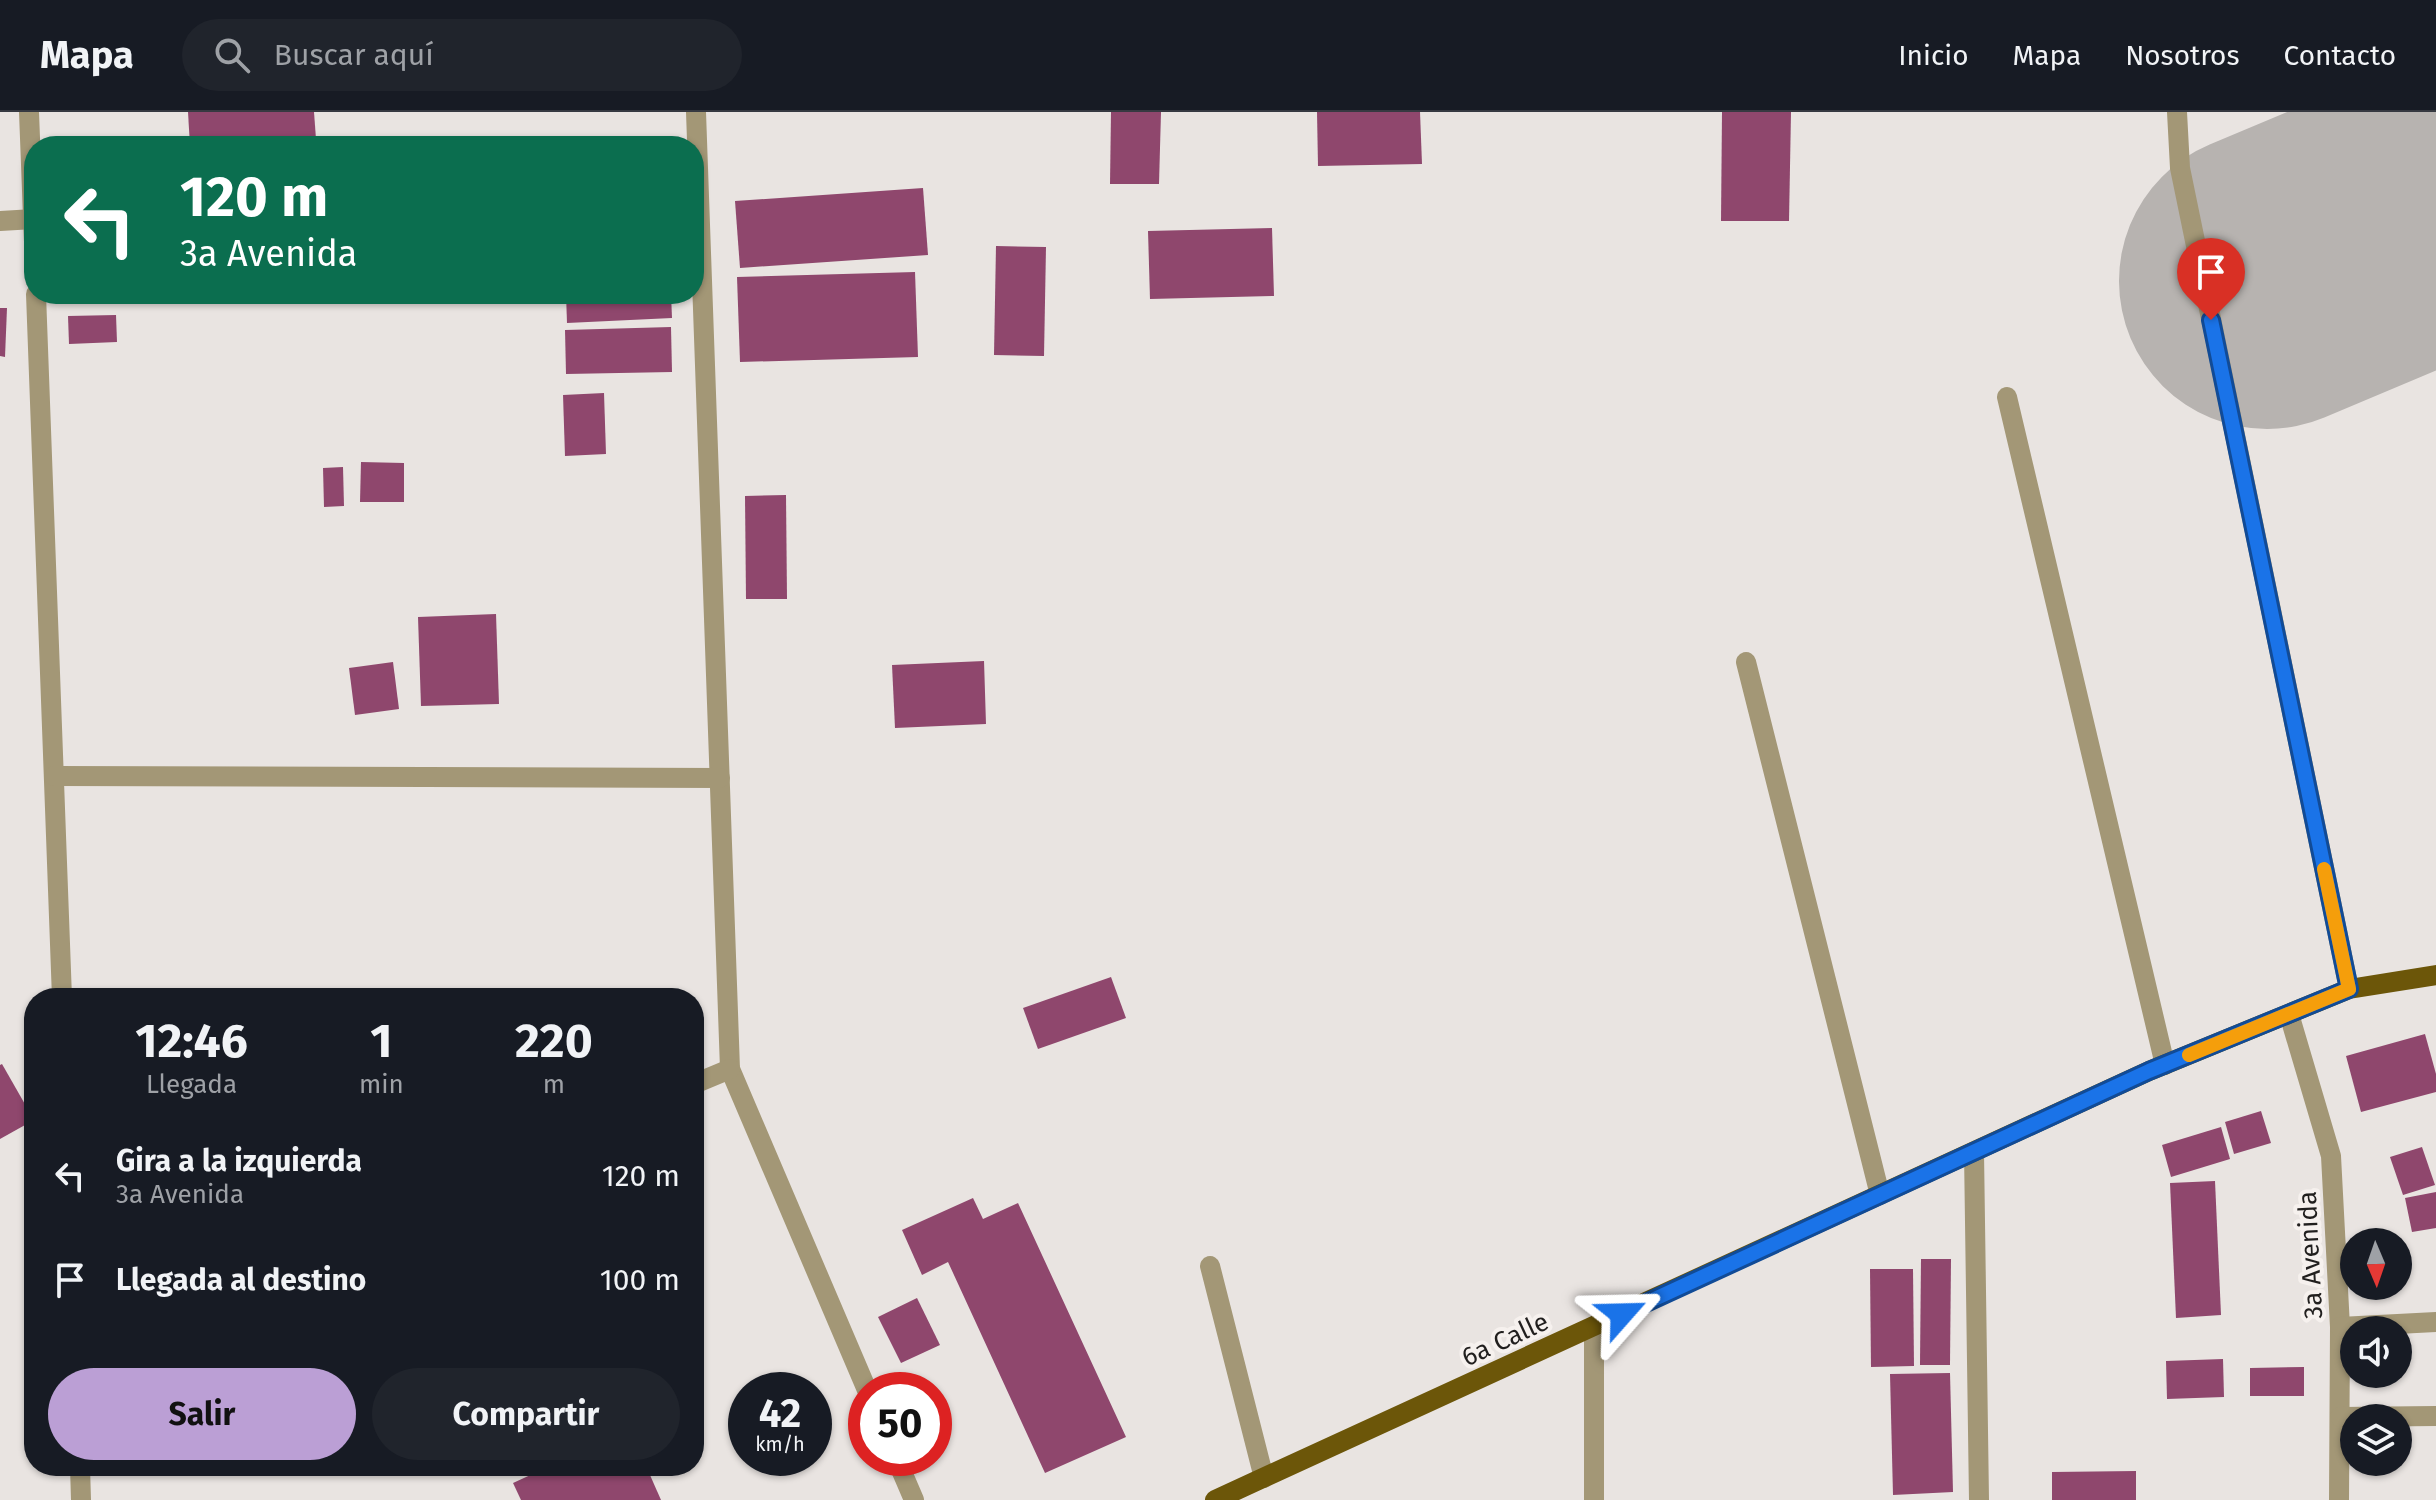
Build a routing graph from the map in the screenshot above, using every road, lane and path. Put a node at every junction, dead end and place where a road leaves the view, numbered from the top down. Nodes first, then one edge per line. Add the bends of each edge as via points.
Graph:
1 (29, 112) edge
2 (696, 112) edge
3 (2177, 112) edge
4 (30, 136) edge
5 (696, 136) edge
6 (24, 220) edge
7 (0, 221) edge
8 (36, 304) edge
9 (700, 304) edge
10 (2007, 397) dead end
11 (1746, 662) dead end
12 (54, 776) junction
13 (720, 778) junction
14 (2436, 975) edge
15 (62, 988) edge
16 (2349, 989) junction
17 (2289, 1014) junction
18 (2165, 1065) junction
19 (730, 1069) junction
20 (704, 1080) edge
21 (1974, 1152) junction
22 (1880, 1195) junction
23 (1210, 1266) dead end
24 (2436, 1322) edge
25 (2412, 1323) edge
26 (1594, 1327) junction
27 (2340, 1327) edge
28 (859, 1372) edge
29 (2412, 1416) edge
30 (2436, 1416) edge
31 (2340, 1417) edge
32 (80, 1476) edge
33 (904, 1476) edge
34 (1264, 1478) junction
35 (81, 1500) edge
36 (914, 1500) edge
37 (1215, 1500) edge
38 (1594, 1500) edge
39 (1979, 1500) edge
40 (2339, 1500) edge

1 - 4 street
2 - 5 street
3 - 16 street via 2180,168
6 - 7 street
8 - 12 street
9 - 13 street
10 - 18 street
11 - 22 street
12 - 13 street
12 - 15 street
13 - 19 street
14 - 16 main road, 6a Calle
16 - 17 main road, 6a Calle
17 - 18 main road, 6a Calle
17 - 27 street, 3a Avenida via 2331,1156
18 - 21 main road, 6a Calle
19 - 20 street
19 - 28 street
21 - 22 main road, 6a Calle
21 - 39 street
22 - 26 main road, 6a Calle
23 - 34 street
24 - 25 street
26 - 34 main road, 6a Calle
26 - 38 street
29 - 30 street
31 - 40 street, 3a Avenida
32 - 35 street
33 - 36 street
34 - 37 main road, 6a Calle

